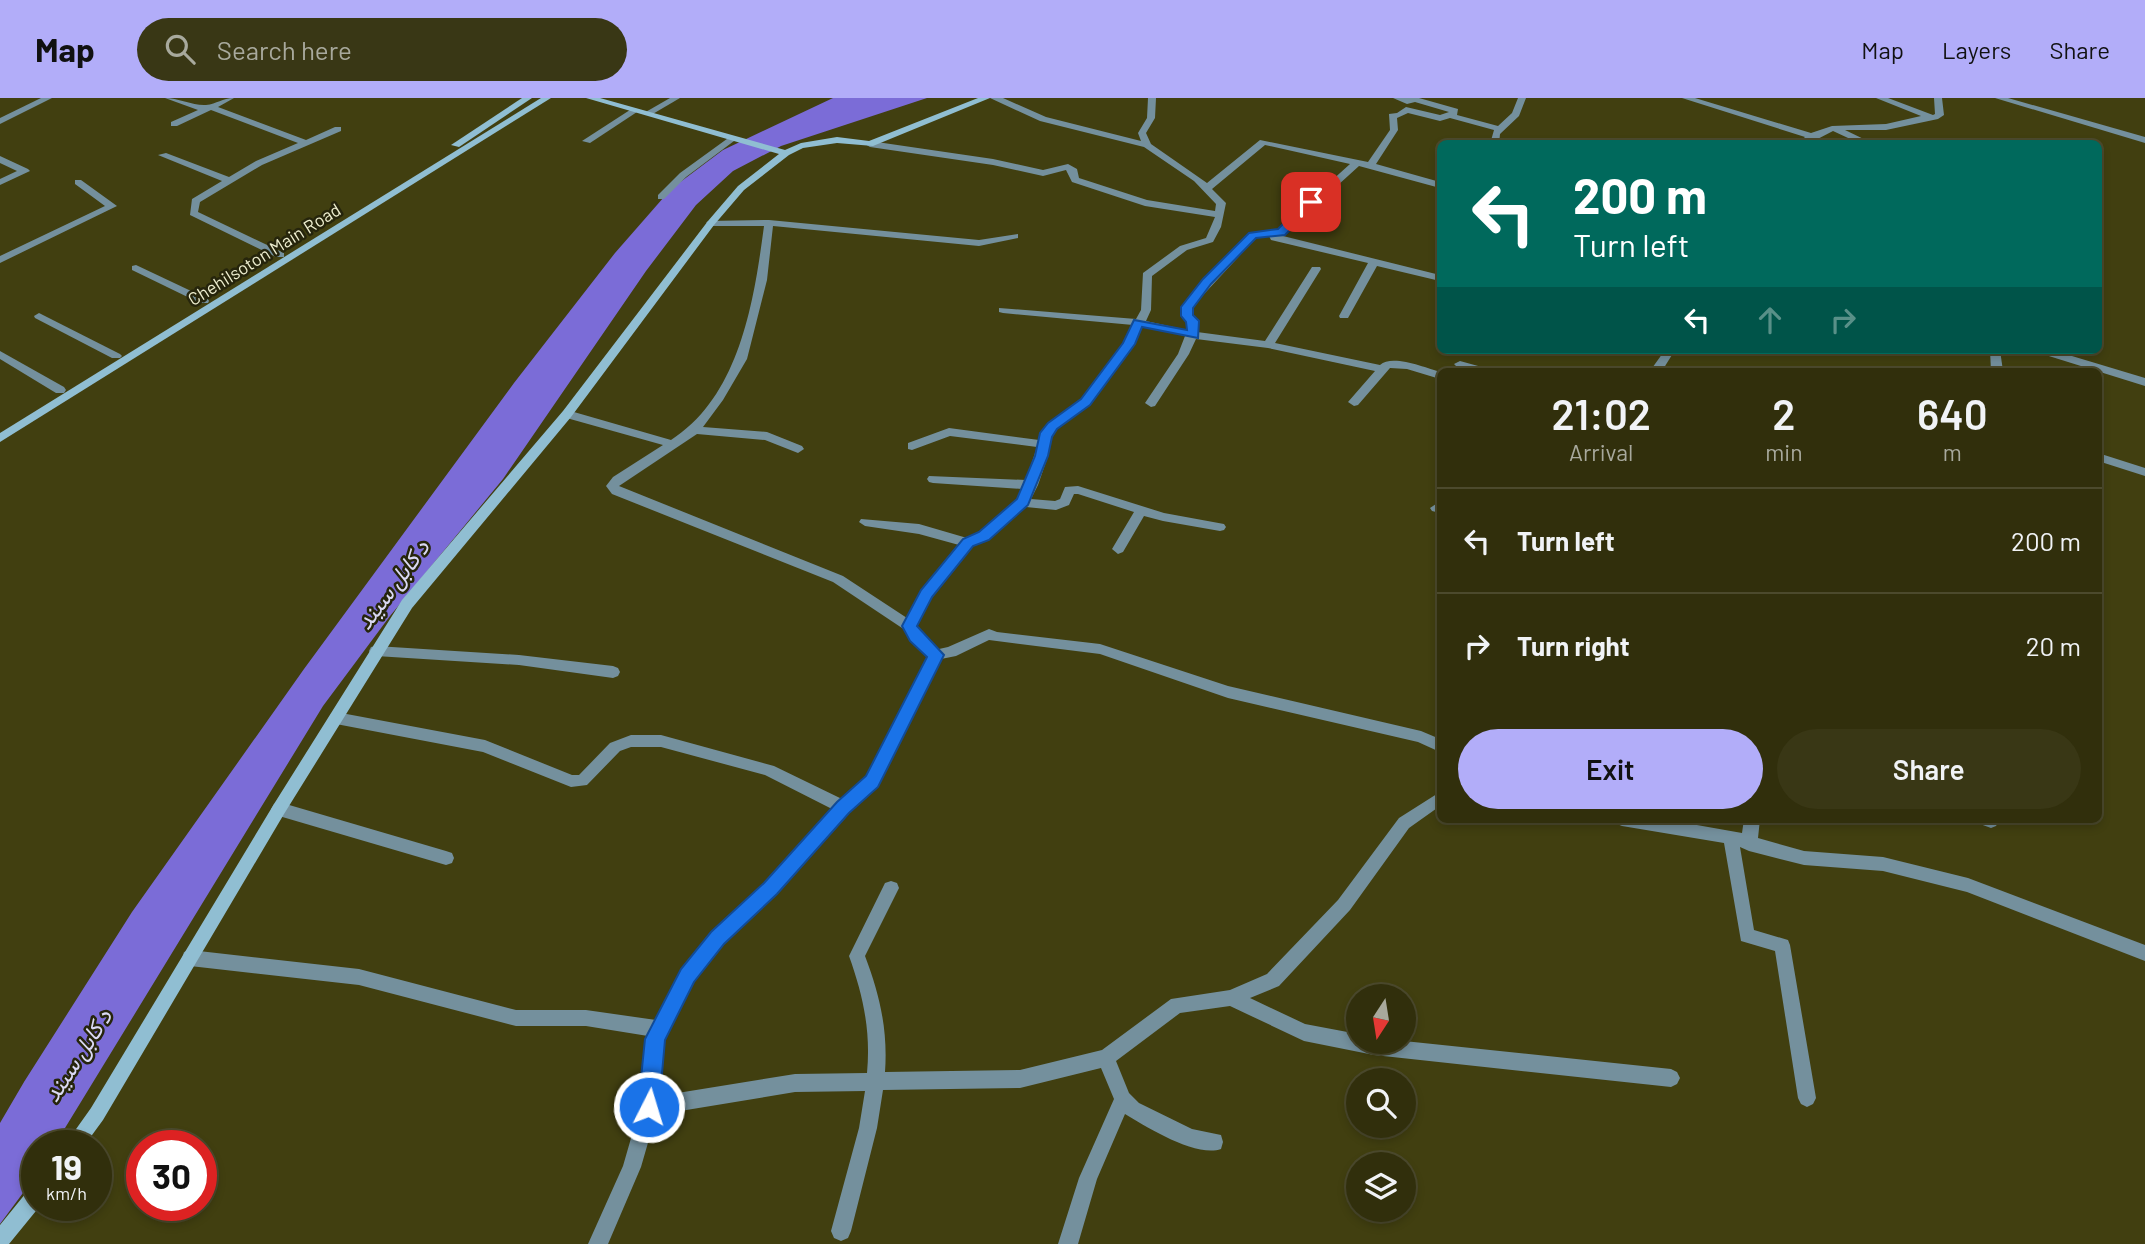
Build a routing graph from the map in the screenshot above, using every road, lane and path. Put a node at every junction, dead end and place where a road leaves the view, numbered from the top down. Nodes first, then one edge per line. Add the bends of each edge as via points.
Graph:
1 (48, 98) edge
2 (169, 98) edge
3 (230, 98) edge
4 (528, 98) edge
5 (547, 98) edge
6 (590, 98) edge
7 (676, 98) edge
8 (986, 98) edge
9 (995, 98) edge
10 (1152, 98) edge
11 (1397, 98) edge
12 (1522, 98) edge
13 (1686, 98) edge
14 (1880, 98) edge
15 (1938, 98) edge
16 (1999, 98) edge
17 (211, 107) junction
18 (636, 110) junction
19 (648, 113) junction
20 (1453, 115) junction
21 (1934, 118) junction
22 (0, 121) edge
23 (174, 124) dead end
24 (1834, 128) junction
25 (1499, 129) junction
26 (338, 130) dead end
27 (471, 134) junction
28 (1811, 136) junction
29 (483, 138) junction
30 (736, 139) junction
31 (1495, 140) edge
32 (1806, 140) edge
33 (1861, 140) edge
34 (2145, 140) edge
35 (587, 141) dead end
36 (304, 142) junction
37 (870, 144) junction
38 (1147, 145) junction
39 (780, 152) junction
40 (163, 155) dead end
41 (0, 159) edge
42 (1356, 164) junction
43 (1370, 166) junction
44 (229, 180) junction
45 (0, 182) edge
46 (78, 183) dead end
47 (1437, 184) edge
48 (1207, 188) junction
49 (661, 197) dead end
50 (1220, 215) junction
51 (711, 223) junction
52 (769, 223) junction
53 (1273, 233) junction
54 (1014, 236) dead end
55 (280, 255) junction
56 (0, 260) edge
57 (1373, 263) junction
58 (136, 268) dead end
59 (1316, 269) dead end
60 (1437, 277) edge
61 (204, 301) junction
62 (1084, 302) dead end
63 (1003, 310) dead end
64 (1076, 315) junction
65 (39, 316) dead end
66 (1344, 316) dead end
67 (1138, 322) junction
68 (1193, 335) junction
69 (1268, 345) junction
70 (0, 354) edge
71 (2053, 354) edge
72 (116, 356) junction
73 (2099, 368) edge
74 (1381, 369) junction
75 (2102, 369) edge
76 (1437, 375) edge
77 (2145, 382) edge
78 (60, 390) junction
79 (1354, 402) dead end
80 (1151, 403) dead end
81 (567, 414) junction
82 (0, 425) edge
83 (695, 430) junction
84 (0, 438) edge
85 (673, 444) junction
86 (1042, 444) junction
87 (912, 446) dead end
88 (798, 449) dead end
89 (2102, 458) edge
90 (2145, 472) edge
91 (933, 479) dead end
92 (1032, 485) junction
93 (1023, 502) junction
94 (1141, 511) junction
95 (865, 522) dead end
96 (1220, 527) dead end
97 (968, 543) junction
98 (1118, 549) dead end
99 (910, 626) junction
100 (376, 651) junction
101 (936, 655) junction
102 (613, 672) dead end
103 (336, 718) junction
104 (1437, 745) edge
105 (1437, 800) edge
106 (843, 807) junction
107 (279, 809) junction
108 (1646, 823) edge
109 (1752, 823) edge
110 (1731, 837) junction
111 (1749, 844) junction
112 (446, 858) dead end
113 (891, 888) dead end
114 (2145, 953) edge
115 (190, 958) junction
116 (1231, 998) junction
117 (660, 1029) junction
118 (1106, 1058) junction
119 (1671, 1078) dead end
120 (877, 1083) junction
121 (1807, 1098) dead end
122 (1123, 1099) junction
123 (649, 1107) junction
124 (85, 1130) edge
125 (1214, 1142) dead end
126 (21, 1214) edge
127 (841, 1231) dead end
128 (0, 1240) edge
129 (598, 1244) edge
130 (1068, 1244) edge

1 - 22 street
2 - 17 street
3 - 17 street
4 - 27 street, Chehilsoton Main Road
5 - 29 street, Chehilsoton Main Road
6 - 18 street
7 - 19 street
8 - 37 street
9 - 38 street via 1030,115
10 - 38 street via 1151,118 1142,133
11 - 20 street via 1440,106 1455,111
12 - 25 street via 1516,114
13 - 28 street
14 - 21 street
15 - 21 street via 1940,115
16 - 34 street
17 - 23 street
17 - 36 street
18 - 19 street
18 - 35 street
19 - 30 street
20 - 25 street
20 - 43 street via 1440,118 1406,110 1392,116 1394,130
21 - 24 street via 1887,127
24 - 28 street
24 - 33 street
25 - 31 street
26 - 36 street
27 - 29 street
27 - 55 street, Chehilsoton Main Road
28 - 32 street
29 - 84 street, Chehilsoton Main Road
30 - 39 street
30 - 49 street via 683,175
36 - 44 street
37 - 39 street via 837,140
37 - 50 street via 1043,173 1068,167 1075,180 1145,203
38 - 48 street
39 - 51 street
40 - 44 street
41 - 45 street via 25,171
42 - 43 street
42 - 48 street via 1263,142
42 - 53 street via 1281,232
43 - 47 street
44 - 55 street via 195,201 193,213
46 - 56 street via 111,206
48 - 50 street via 1221,203
50 - 67 street via 1209,240 1179,250 1147,275 1146,310
51 - 52 street
51 - 81 street
52 - 54 street via 979,243
52 - 83 street via 762,280 741,359
53 - 57 street via 1275,238
53 - 68 street via 1253,235 1187,307
55 - 61 street, Chehilsoton Main Road
57 - 60 street
57 - 66 street
58 - 61 street
59 - 69 street
61 - 72 street, Chehilsoton Main Road
62 - 64 street
63 - 64 street
64 - 67 street
65 - 72 street
67 - 68 street
67 - 86 street via 1129,344 1085,402 1053,426
68 - 69 street
68 - 80 street
69 - 74 street
70 - 78 street
71 - 73 street
72 - 78 street, Chehilsoton Main Road
74 - 76 street via 1394,363
74 - 79 street
75 - 77 street
78 - 82 street, Chehilsoton Main Road
81 - 85 street
81 - 100 street via 407,604
83 - 85 street
83 - 88 street via 767,436
85 - 99 street via 612,486 838,579
86 - 87 street via 949,432
86 - 92 street
89 - 90 street
91 - 92 street
92 - 93 street
93 - 94 street via 1056,506 1065,502 1069,490 1078,490
93 - 97 street via 984,536
94 - 96 street
94 - 98 street
95 - 97 street via 919,529
97 - 99 street via 926,594
99 - 101 street
100 - 102 street via 519,660
100 - 103 street
101 - 104 street via 989,634 1100,649 1228,692
101 - 106 street via 872,782
103 - 106 street via 485,747 571,781 582,781 615,747 631,741 661,740 769,770
103 - 107 street
105 - 116 street via 1404,822 1344,905 1273,980
106 - 117 street via 771,889 717,938 688,975
107 - 112 street
107 - 115 street
108 - 110 street
109 - 111 street
110 - 111 street
110 - 121 street via 1747,936 1782,945
111 - 114 street via 1804,858 1883,863 1968,885
113 - 120 street via 857,957 877,1023
115 - 117 street via 359,977 516,1018 586,1018
115 - 124 street
116 - 118 street via 1177,1005
116 - 119 street via 1304,1032 1374,1046
117 - 123 street via 655,1039
118 - 120 street via 1020,1079
118 - 122 street
120 - 123 street via 795,1083
120 - 127 street
122 - 125 street via 1133,1109 1190,1138
122 - 130 street via 1088,1178
123 - 129 street via 632,1167
126 - 128 street

